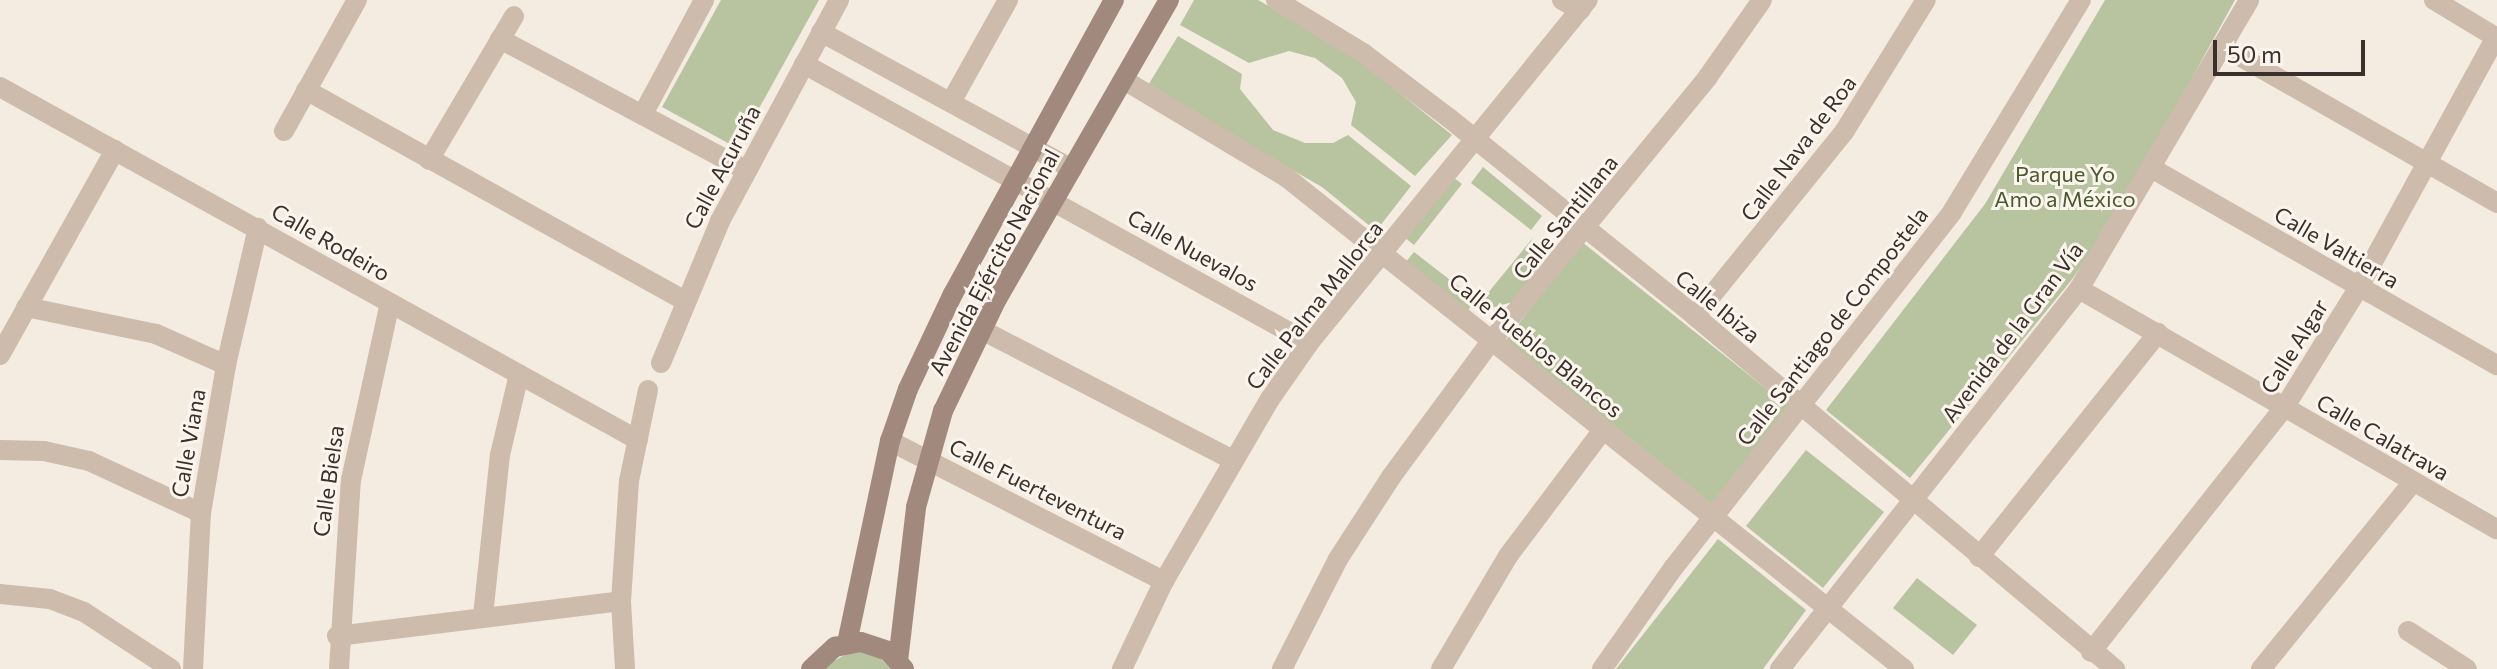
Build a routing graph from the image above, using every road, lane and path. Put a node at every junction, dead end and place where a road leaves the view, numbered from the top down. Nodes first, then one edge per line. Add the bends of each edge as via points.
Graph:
1 (357, 0) edge
2 (704, 0) edge
3 (839, 0) edge
4 (1008, 0) edge
5 (1114, 0) edge
6 (1169, 0) edge
7 (1276, 0) edge
8 (1562, 0) edge
9 (1762, 0) edge
10 (1926, 0) edge
11 (2081, 0) edge
12 (2249, 0) edge
13 (2434, 0) edge
14 (1584, 5) edge
15 (514, 16) dead end
16 (821, 32) junction
17 (2496, 37) edge
18 (500, 39) junction
19 (2222, 46) junction
20 (804, 64) junction
21 (1124, 80) junction
22 (0, 87) edge
23 (306, 90) junction
24 (951, 102) junction
25 (643, 114) junction
26 (284, 131) dead end
27 (1474, 140) junction
28 (1033, 146) junction
29 (115, 150) junction
30 (429, 160) junction
31 (2428, 164) junction
32 (1072, 169) junction
33 (2153, 169) junction
34 (745, 170) junction
35 (1016, 178) junction
36 (1053, 199) junction
37 (2497, 203) edge
38 (258, 228) junction
39 (1583, 231) junction
40 (1385, 253) junction
41 (2359, 287) junction
42 (2079, 289) junction
43 (683, 300) junction
44 (390, 303) junction
45 (26, 307) junction
46 (1695, 316) junction
47 (982, 330) junction
48 (2158, 333) junction
49 (1492, 340) junction
50 (1309, 343) junction
51 (0, 355) edge
52 (661, 363) dead end
53 (226, 365) junction
54 (2497, 365) edge
55 (519, 374) junction
56 (648, 390) dead end
57 (1799, 406) junction
58 (2284, 408) junction
59 (1603, 430) junction
60 (638, 440) junction
61 (890, 441) junction
62 (0, 450) edge
63 (926, 459) junction
64 (1231, 459) junction
65 (2413, 482) junction
66 (1912, 501) junction
67 (201, 513) junction
68 (1713, 516) junction
69 (2497, 529) edge
70 (1979, 557) junction
71 (1164, 581) junction
72 (0, 594) edge
73 (621, 601) junction
74 (1827, 606) junction
75 (483, 616) junction
76 (2408, 631) dead end
77 (337, 636) junction
78 (847, 643) junction
79 (2091, 652) junction
80 (901, 665) edge
81 (171, 669) edge
82 (193, 669) edge
83 (339, 669) edge
84 (625, 669) edge
85 (811, 669) edge
86 (1122, 669) edge
87 (1282, 669) edge
88 (1441, 669) edge
89 (1602, 669) edge
90 (1780, 669) edge
91 (1904, 669) edge
92 (2115, 669) edge
93 (2261, 669) edge
94 (2448, 669) edge
95 (2468, 669) edge

1 - 23 street
2 - 25 street
3 - 16 street, Calle Acuruña
4 - 24 street
5 - 28 street, Avenida Ejército Nacional
6 - 21 street, Avenida Ejército Nacional
7 - 27 street, Calle Ibiza via 1363,53
8 - 14 street
9 - 39 street, Calle Santillana via 1707,78
10 - 46 street, Calle Nava de Roa via 1844,132
11 - 57 street, Calle Santiago de Compostela via 1952,212
12 - 19 street, Avenida de la Gran Vía
13 - 17 street
14 - 27 street, Calle Palma Mallorca
15 - 18 street
16 - 20 street, Calle Acuruña
16 - 24 street
17 - 31 street, Calle Algar
18 - 25 street
18 - 30 street
19 - 31 street
19 - 33 street, Avenida de la Gran Vía
20 - 34 street, Calle Acuruña
20 - 35 street
21 - 32 street, Avenida Ejército Nacional
21 - 40 street, Calle Pueblos Blancos via 1256,157
22 - 29 street, Calle Rodeiro
23 - 26 street
23 - 30 street
24 - 28 street
25 - 34 street
27 - 39 street, Calle Ibiza
27 - 40 street, Calle Palma Mallorca
28 - 32 street
28 - 35 street, Avenida Ejército Nacional
29 - 38 street, Calle Rodeiro
29 - 45 street
30 - 43 street
31 - 37 street
31 - 41 street, Calle Algar
32 - 36 street, Avenida Ejército Nacional
33 - 41 street, Calle Valtierra
33 - 42 street, Avenida de la Gran Vía
34 - 43 street, Calle Acuruña
35 - 36 street, Calle Nuevalos
35 - 61 street, Avenida Ejército Nacional via 928,343
36 - 47 street, Avenida Ejército Nacional
36 - 50 street, Calle Nuevalos
38 - 44 street, Calle Rodeiro
38 - 53 street, Calle Viana
39 - 46 street, Calle Ibiza
39 - 49 street, Calle Santillana
40 - 49 street, Calle Pueblos Blancos
40 - 50 street, Calle Palma Mallorca
41 - 54 street, Calle Valtierra
41 - 58 street, Calle Algar
42 - 48 street, Calle Calatrava
42 - 66 street, Avenida de la Gran Vía
43 - 52 street, Calle Acuruña
44 - 55 street, Calle Rodeiro
44 - 77 street, Calle Bielsa via 353,465
45 - 51 street
45 - 53 street via 156,334
46 - 57 street, Calle Ibiza
47 - 63 street, Avenida Ejército Nacional
47 - 64 street
48 - 58 street, Calle Calatrava
48 - 70 street
49 - 59 street, Calle Pueblos Blancos
49 - 87 street, Calle Santillana via 1355,530
50 - 64 street, Calle Palma Mallorca
53 - 67 street, Calle Viana
55 - 60 street, Calle Rodeiro
55 - 75 street via 500,455
56 - 60 street
57 - 66 street, Calle Ibiza
57 - 68 street, Calle Santiago de Compostela
58 - 65 street, Calle Calatrava
58 - 79 street, Calle Algar
59 - 68 street, Calle Pueblos Blancos
59 - 88 street via 1508,556
60 - 73 street via 629,481
61 - 63 street, Calle Fuerteventura
61 - 78 street, Avenida Ejército Nacional
62 - 67 street via 44,451 89,461
63 - 71 street, Calle Fuerteventura
63 - 80 street, Avenida Ejército Nacional
64 - 71 street, Calle Palma Mallorca
65 - 69 street, Calle Calatrava
65 - 93 street
66 - 70 street, Calle Ibiza
66 - 74 street, Avenida de la Gran Vía
67 - 82 street, Calle Viana
68 - 74 street, Calle Pueblos Blancos
68 - 89 street, Calle Santiago de Compostela
70 - 79 street, Calle Ibiza
71 - 86 street, Calle Palma Mallorca
72 - 81 street via 50,599 84,612
73 - 75 street
73 - 84 street
74 - 90 street, Avenida de la Gran Vía
74 - 91 street, Calle Pueblos Blancos
75 - 77 street
76 - 95 street
77 - 83 street, Calle Bielsa
78 - 80 street via 875,645
78 - 85 street via 824,653
79 - 92 street, Calle Ibiza
94 - 95 street

